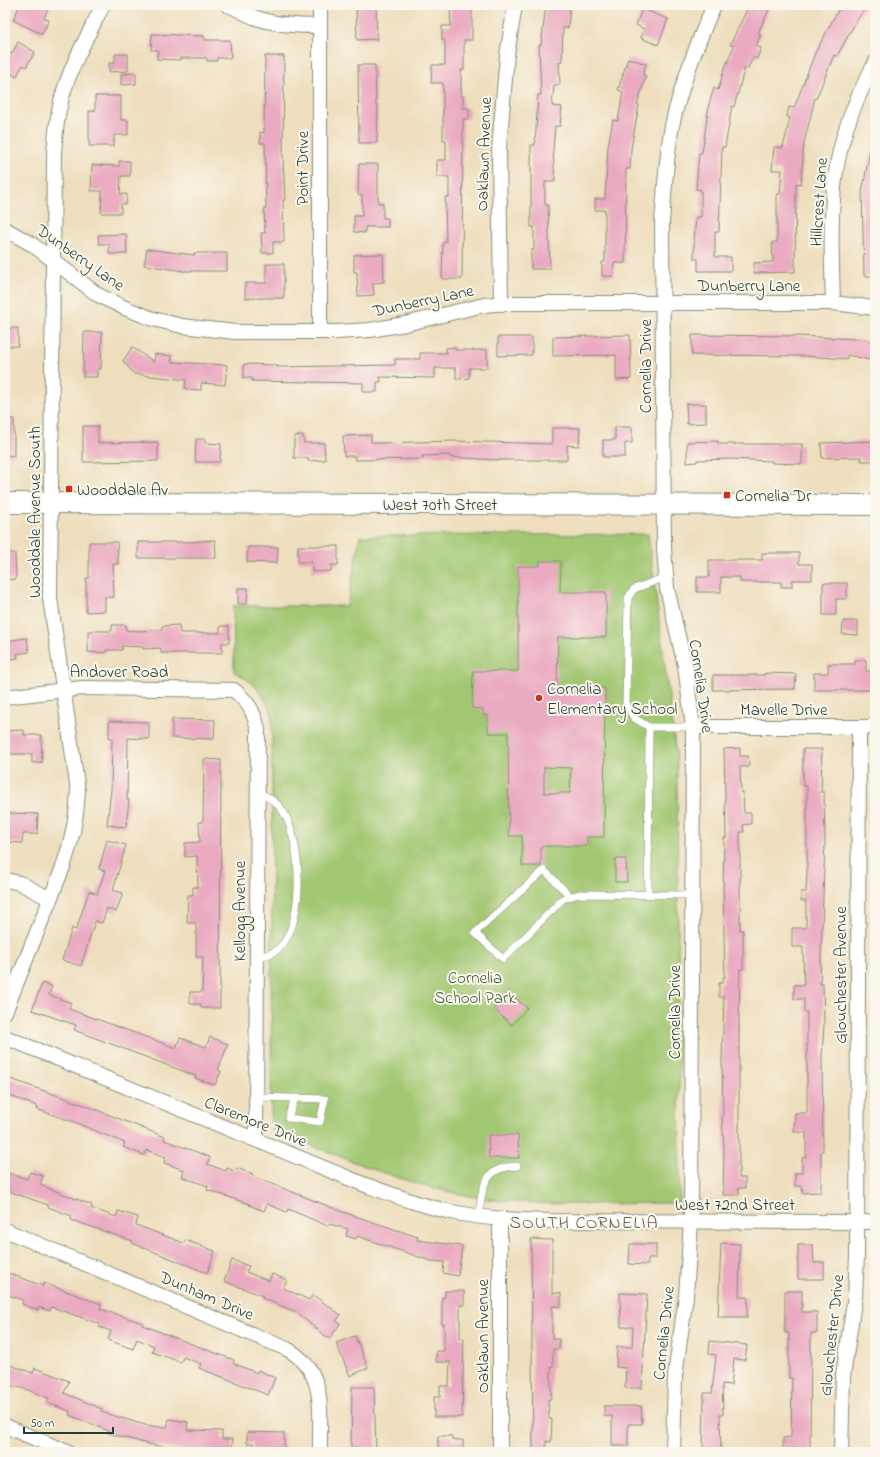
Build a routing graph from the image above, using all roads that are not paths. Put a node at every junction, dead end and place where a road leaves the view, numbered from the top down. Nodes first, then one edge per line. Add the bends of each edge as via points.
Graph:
1 (103, 5) edge
2 (228, 5) edge
3 (320, 5) edge
4 (515, 5) edge
5 (714, 5) edge
6 (320, 26) junction
7 (875, 63) edge
8 (5, 229) edge
9 (53, 261) junction
10 (833, 303) junction
11 (501, 304) junction
12 (663, 304) junction
13 (875, 308) edge
14 (320, 332) junction
15 (5, 503) edge
16 (52, 503) junction
17 (664, 504) junction
18 (875, 505) edge
19 (666, 577) junction
20 (63, 689) junction
21 (234, 690) joint
22 (5, 697) edge
23 (649, 727) junction
24 (693, 727) junction
25 (858, 727) junction
26 (875, 727) edge
27 (258, 790) junction
28 (5, 880) edge
29 (648, 895) junction
30 (692, 895) junction
31 (570, 896) junction
32 (50, 899) junction
33 (257, 957) junction
34 (5, 1012) edge
35 (5, 1037) edge
36 (256, 1097) junction
37 (295, 1098) junction
38 (256, 1140) junction
39 (517, 1166) dead end
40 (479, 1216) junction
41 (500, 1219) junction
42 (692, 1222) junction
43 (857, 1222) junction
44 (875, 1222) edge
45 (5, 1230) edge
46 (5, 1426) edge
47 (67, 1452) edge
48 (320, 1452) edge
49 (500, 1452) edge
50 (673, 1452) edge
51 (841, 1452) edge

1 - 9 street, Wooddale Avenue South via 72,69 62,96 56,125
2 - 6 street via 254,18 297,26
3 - 6 street, Point Drive
4 - 11 street, Oaklawn Avenue via 499,149
5 - 12 street, Cornelia Drive via 684,81 672,127 662,220
6 - 14 street, Point Drive
7 - 10 street, Hillcrest Lane via 850,116 840,150 832,221
8 - 9 street, Dunberry Lane via 33,245
9 - 14 street, Dunberry Lane via 98,295 153,319 182,326 235,332
9 - 16 street, Wooddale Avenue South
10 - 12 street, Dunberry Lane
10 - 13 street, Dunberry Lane
11 - 12 street, Dunberry Lane
11 - 14 street, Dunberry Lane via 484,305 370,330
12 - 17 street, Cornelia Drive
15 - 16 street, West 70th Street
16 - 17 street, West 70th Street
16 - 20 street, Wooddale Avenue South via 50,598
17 - 18 street, West 70th Street
17 - 19 street, Cornelia Drive
19 - 23 lane via 634,589 628,598 626,705 634,718
19 - 24 street, Cornelia Drive via 685,666
20 - 21 street, Andover Road
20 - 22 street, Andover Road
20 - 32 street, Wooddale Avenue South via 78,791 77,817 72,843
21 - 27 street, Kellogg Avenue via 246,701 254,714 258,729
23 - 24 lane
23 - 29 lane
24 - 25 street, Mavelle Drive
24 - 30 street, Cornelia Drive
25 - 26 street, Mavelle Drive
25 - 43 street, Glouchester Avenue
27 - 33 street, Kellogg Avenue
27 - 33 lane via 280,807 291,829 298,856 299,886 287,938 273,953
28 - 32 street via 20,884
29 - 30 lane
29 - 31 lane
30 - 42 street, Cornelia Drive
31 - 31 lane via 563,899 503,959 475,933 544,870
32 - 34 street, Wooddale Avenue South
33 - 36 street, Kellogg Avenue
35 - 38 street, Claremore Drive
36 - 37 lane
36 - 38 street, Kellogg Avenue
37 - 37 lane via 325,1099 320,1122 288,1118
38 - 40 street, Claremore Drive via 408,1201
39 - 40 lane via 503,1166 493,1171 483,1186
40 - 41 street, Claremore Drive
41 - 42 street, West 72nd Street
41 - 49 street, Oaklawn Avenue
42 - 43 street, West 72nd Street
42 - 50 street, Cornelia Drive via 686,1296 675,1376
43 - 44 street, West 72nd Street
43 - 51 street, Glouchester Drive via 855,1296 843,1376
45 - 48 street, Dunham Drive via 300,1356 310,1368 316,1382 319,1397
46 - 47 street

